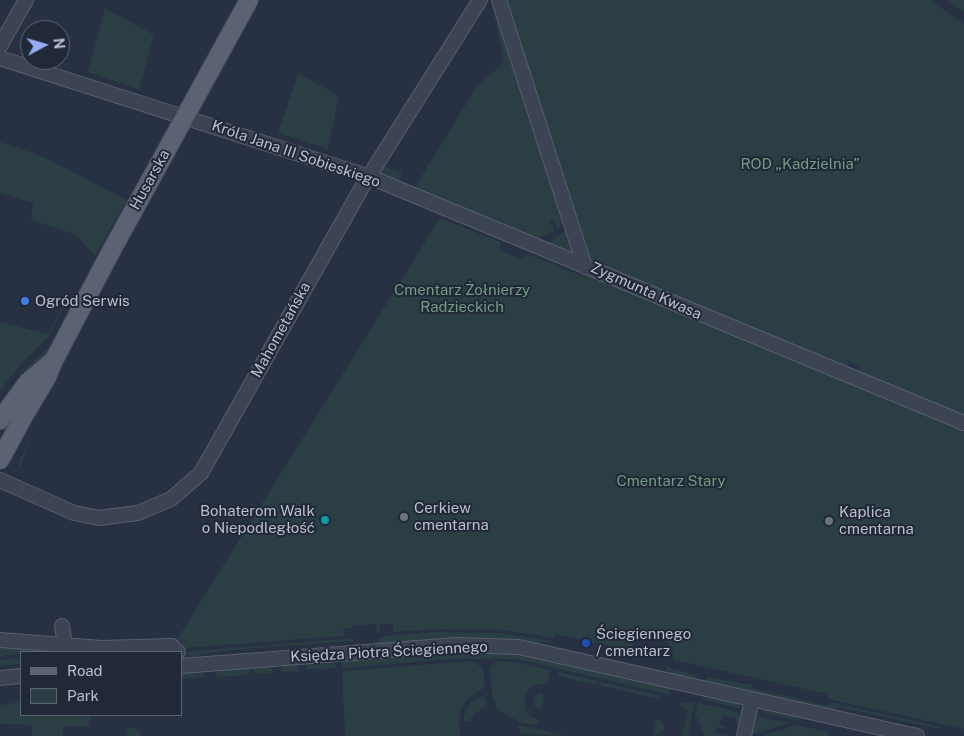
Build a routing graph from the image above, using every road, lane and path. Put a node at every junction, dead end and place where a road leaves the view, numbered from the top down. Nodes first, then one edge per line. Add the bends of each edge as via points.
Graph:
1 (26, 0) edge
2 (249, 0) edge
3 (480, 0) edge
4 (500, 0) edge
5 (0, 46) edge
6 (0, 58) edge
7 (185, 116) junction
8 (370, 177) junction
9 (585, 267) junction
10 (52, 362) junction
11 (0, 420) edge
12 (964, 423) edge
13 (0, 460) edge
14 (0, 480) edge
15 (62, 626) dead end
16 (0, 640) edge
17 (64, 645) junction
18 (177, 651) edge
19 (182, 666) edge
20 (20, 676) edge
21 (0, 678) edge
22 (752, 699) junction
23 (744, 736) edge
24 (918, 736) edge

1 - 5 street
2 - 7 main road, Husarska
3 - 8 street, Mahometańska
4 - 9 street, Zygmunta Kwasa
6 - 7 street, Króla Jana III Sobieskiego
7 - 8 street, Króla Jana III Sobieskiego
7 - 10 main road, Husarska
8 - 9 street, Króla Jana III Sobieskiego
8 - 14 street, Mahometańska via 201,473 171,499 138,513 99,518 66,510
9 - 12 street, Zygmunta Kwasa
10 - 11 main road, Husarska via 28,382
10 - 13 main road, Husarska via 48,377
15 - 17 street
16 - 17 street
17 - 18 street via 172,646
19 - 22 street, Księdza Piotra Ściegiennego via 457,645 501,646 559,655
20 - 21 street
22 - 23 street
22 - 24 street, Księdza Piotra Ściegiennego

